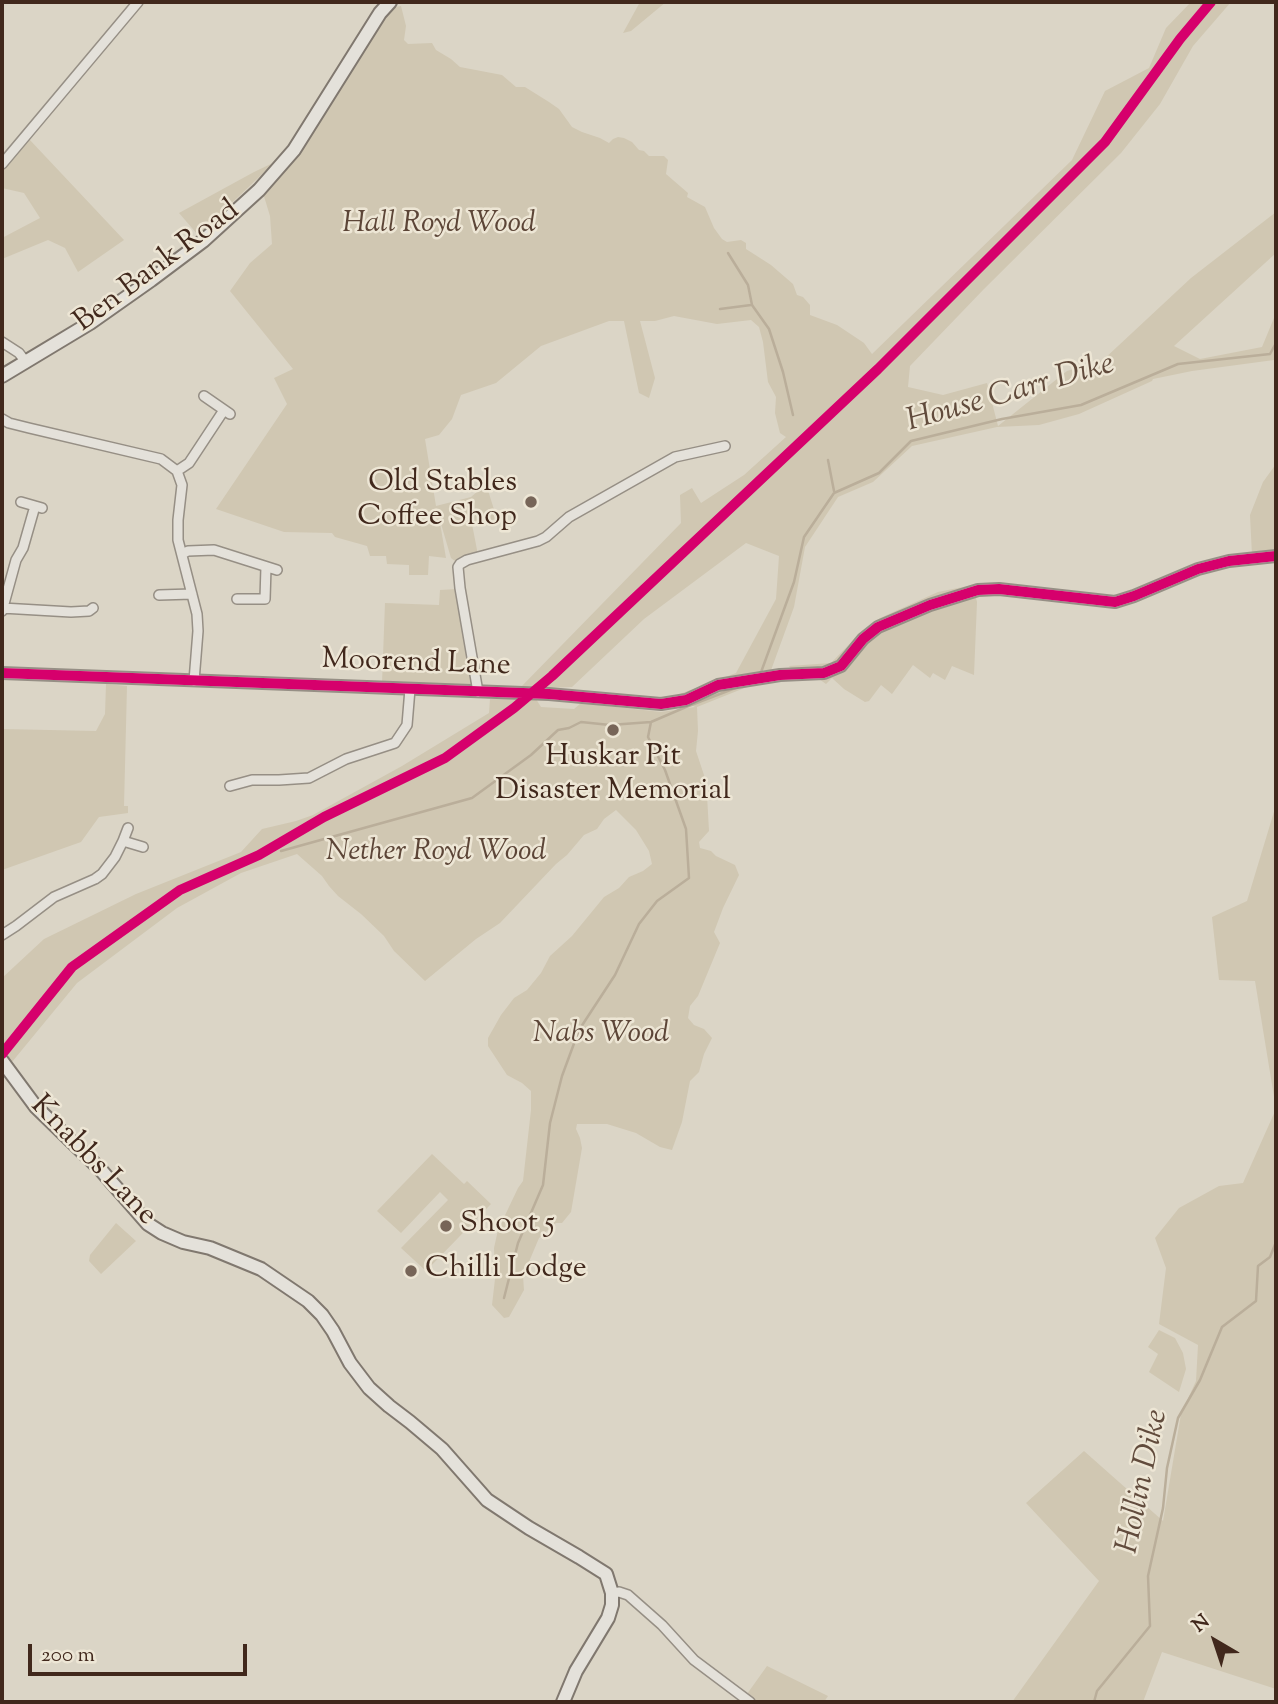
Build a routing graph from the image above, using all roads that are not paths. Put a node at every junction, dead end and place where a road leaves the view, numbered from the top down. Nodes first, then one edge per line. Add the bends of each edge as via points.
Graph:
1 (138, 2) edge
2 (390, 2) edge
3 (2, 164) edge
4 (2, 342) edge
5 (25, 361) junction
6 (2, 376) edge
7 (207, 400) dead end
8 (2, 419) edge
9 (725, 446) dead end
10 (177, 471) junction
11 (21, 502) dead end
12 (182, 554) junction
13 (1276, 556) edge
14 (266, 567) junction
15 (277, 570) dead end
16 (192, 594) junction
17 (159, 595) dead end
18 (237, 599) dead end
19 (93, 608) dead end
20 (2, 610) edge
21 (2, 673) edge
22 (194, 681) junction
23 (410, 690) junction
24 (478, 692) junction
25 (230, 786) dead end
26 (128, 828) dead end
27 (123, 841) junction
28 (143, 847) dead end
29 (2, 934) edge
30 (2, 1061) edge
31 (612, 1593) junction
32 (563, 1702) edge
33 (750, 1702) edge

1 - 3 street
2 - 5 main road, Ben Bank Road via 294,150 259,190 173,265
4 - 5 street
5 - 6 main road, Ben Bank Road
7 - 10 street via 227,412 189,463
8 - 10 street via 161,460
9 - 24 street via 675,457 569,517 538,541 460,564
10 - 12 street via 182,485 178,529
11 - 20 street via 39,507 16,560
12 - 14 street via 214,550
12 - 16 street
13 - 24 street, Moorend Lane via 1198,569 1115,602 978,590 878,627 841,666 824,673 718,685 686,700 661,704
14 - 15 street
14 - 18 street via 265,599
16 - 17 street
16 - 22 street via 198,632
19 - 20 street via 71,612
21 - 22 street, Moorend Lane
22 - 23 street, Moorend Lane
23 - 24 street, Moorend Lane
23 - 25 street via 407,725 395,743 309,778 252,780
26 - 27 street
27 - 28 street
27 - 29 street via 95,879 54,897
30 - 31 main road, Knabbs Lane via 36,1107 148,1224 183,1242 261,1269 308,1301 369,1388 446,1454 497,1508 606,1574
31 - 32 main road via 608,1618
31 - 33 street via 628,1595 694,1660

